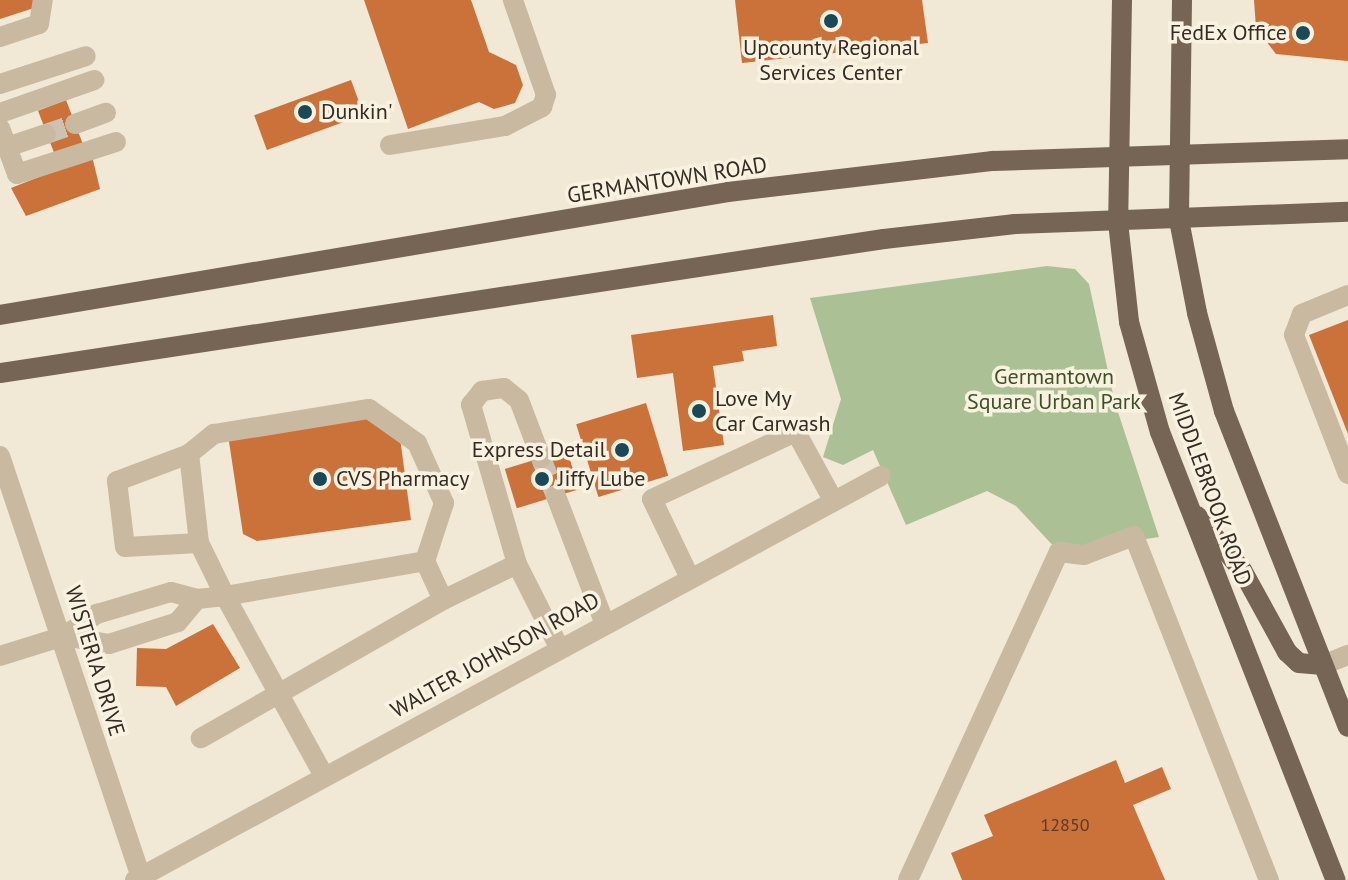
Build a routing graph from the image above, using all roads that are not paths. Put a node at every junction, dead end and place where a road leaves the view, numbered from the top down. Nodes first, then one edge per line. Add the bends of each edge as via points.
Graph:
1 (43, 0) edge
2 (513, 0) edge
3 (1122, 0) edge
4 (1182, 0) edge
5 (0, 37) edge
6 (86, 56) dead end
7 (94, 80) dead end
8 (0, 84) edge
9 (0, 113) edge
10 (106, 113) dead end
11 (75, 124) tunnel mouth
12 (46, 134) tunnel mouth
13 (4, 138) edge
14 (116, 142) dead end
15 (390, 145) dead end
16 (1348, 149) edge
17 (1180, 155) junction
18 (1118, 158) junction
19 (1348, 212) edge
20 (1179, 220) junction
21 (1118, 222) junction
22 (1348, 295) edge
23 (0, 315) edge
24 (0, 373) edge
25 (189, 454) junction
26 (0, 456) edge
27 (541, 458) tunnel mouth
28 (1348, 474) edge
29 (881, 476) dead end
30 (556, 496) tunnel mouth
31 (833, 500) junction
32 (1189, 508) junction
33 (199, 543) junction
34 (425, 561) junction
35 (517, 564) junction
36 (689, 576) junction
37 (225, 596) junction
38 (197, 599) junction
39 (443, 600) junction
40 (604, 622) junction
41 (64, 636) junction
42 (559, 647) junction
43 (1348, 655) edge
44 (0, 656) edge
45 (1323, 665) junction
46 (281, 693) junction
47 (1348, 727) edge
48 (201, 738) dead end
49 (324, 776) junction
50 (1337, 878) edge
51 (139, 879) edge
52 (908, 880) edge
53 (1269, 880) edge

1 - 5 street via 39,24
2 - 15 street via 546,95 542,107 505,126
3 - 18 main road, MIDDLEBROOK ROAD
4 - 17 main road, MIDDLEBROOK ROAD
6 - 8 street
7 - 9 street
10 - 11 street
12 - 13 street
13 - 14 street via 17,174
16 - 17 main road, GERMANTOWN ROAD
17 - 18 main road, GERMANTOWN ROAD
17 - 20 main road, MIDDLEBROOK ROAD
18 - 21 main road, MIDDLEBROOK ROAD
18 - 23 main road, GERMANTOWN ROAD via 993,161 728,192
19 - 20 main road
20 - 21 main road
20 - 45 main road, MIDDLEBROOK ROAD via 1224,411
21 - 24 main road via 884,239
21 - 32 main road, MIDDLEBROOK ROAD via 1129,322
22 - 28 street via 1302,314 1294,335
25 - 33 street
25 - 33 street via 136,469 117,481 125,547
25 - 34 street via 214,434 369,409 417,443 444,503
26 - 41 street, WISTERIA DRIVE
27 - 35 street via 519,400 504,388 482,391 471,405
29 - 31 street, WALTER JOHNSON ROAD
30 - 40 street
31 - 36 street, WALTER JOHNSON ROAD
31 - 36 street via 796,432 652,499
32 - 45 main road via 1242,570 1287,652 1299,663
32 - 50 main road, MIDDLEBROOK ROAD
33 - 37 street
34 - 37 street
34 - 39 street
35 - 39 street
35 - 42 street
36 - 40 street, WALTER JOHNSON ROAD
37 - 38 street
37 - 46 street
38 - 41 street via 171,592 97,614
38 - 41 street via 178,622 109,644
39 - 46 street
40 - 42 street, WALTER JOHNSON ROAD
41 - 44 street
41 - 51 street, WISTERIA DRIVE
42 - 49 street, WALTER JOHNSON ROAD
43 - 45 street
45 - 47 main road, MIDDLEBROOK ROAD
46 - 48 street
46 - 49 street
49 - 51 street, WALTER JOHNSON ROAD
52 - 53 street via 1059,552 1084,555 1134,536

